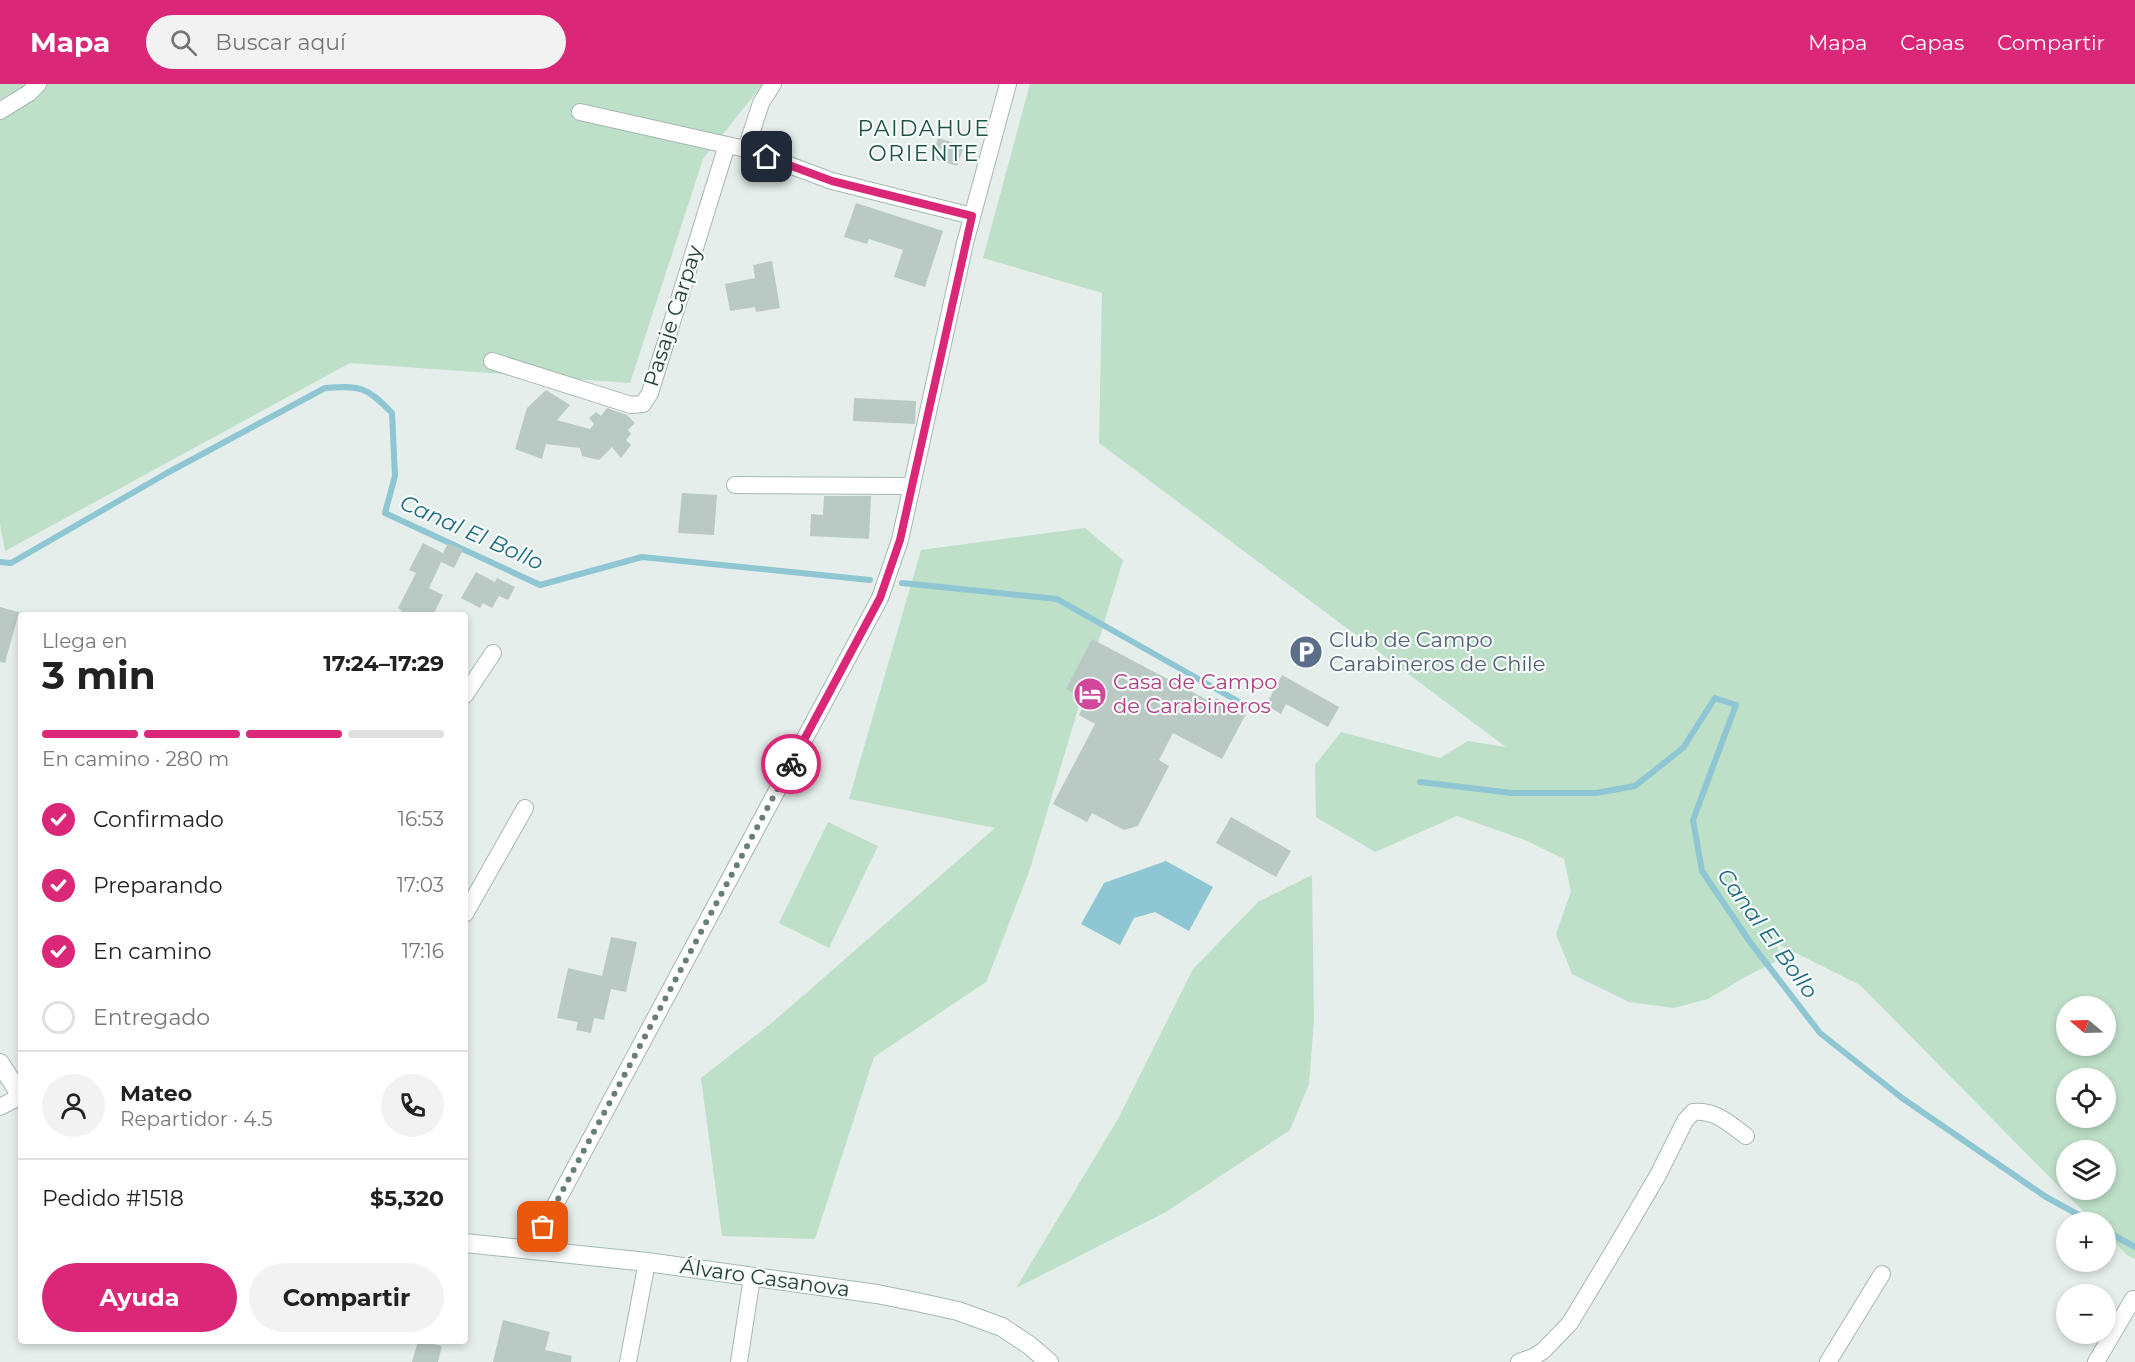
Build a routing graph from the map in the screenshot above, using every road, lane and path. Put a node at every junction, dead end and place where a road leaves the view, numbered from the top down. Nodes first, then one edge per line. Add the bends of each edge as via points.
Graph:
1 (38, 84) edge
2 (773, 84) edge
3 (1008, 84) edge
4 (0, 111) edge
5 (580, 112) dead end
6 (727, 145) junction
7 (746, 149) junction
8 (972, 216) junction
9 (492, 361) dead end
10 (735, 485) dead end
11 (912, 486) junction
12 (493, 653) dead end
13 (468, 690) edge
14 (525, 808) dead end
15 (468, 909) edge
16 (0, 1062) edge
17 (18, 1091) edge
18 (18, 1098) edge
19 (0, 1107) edge
20 (1746, 1136) dead end
21 (468, 1243) edge
22 (532, 1248) junction
23 (647, 1262) junction
24 (1882, 1274) dead end
25 (752, 1277) junction
26 (2133, 1299) dead end
27 (628, 1362) edge
28 (739, 1362) edge
29 (1049, 1362) edge
30 (1520, 1362) edge
31 (1828, 1362) edge
32 (2096, 1362) edge

1 - 4 street
2 - 7 street via 761,103
3 - 8 street
5 - 6 street
6 - 7 street
6 - 9 street, Pasaje Carpay via 650,393 643,404 631,405
7 - 8 street via 832,181
8 - 11 street
10 - 11 street
11 - 22 street via 900,540 880,598
12 - 13 street
14 - 15 street
16 - 17 street
18 - 19 street
20 - 30 street via 1714,1114 1693,1112 1570,1323 1543,1351
21 - 22 street, Álvaro Casanova
22 - 23 street, Álvaro Casanova
23 - 25 street, Álvaro Casanova
23 - 27 street
24 - 31 street
25 - 28 street
25 - 29 street, Álvaro Casanova via 877,1294 958,1311 1002,1327
26 - 32 street

